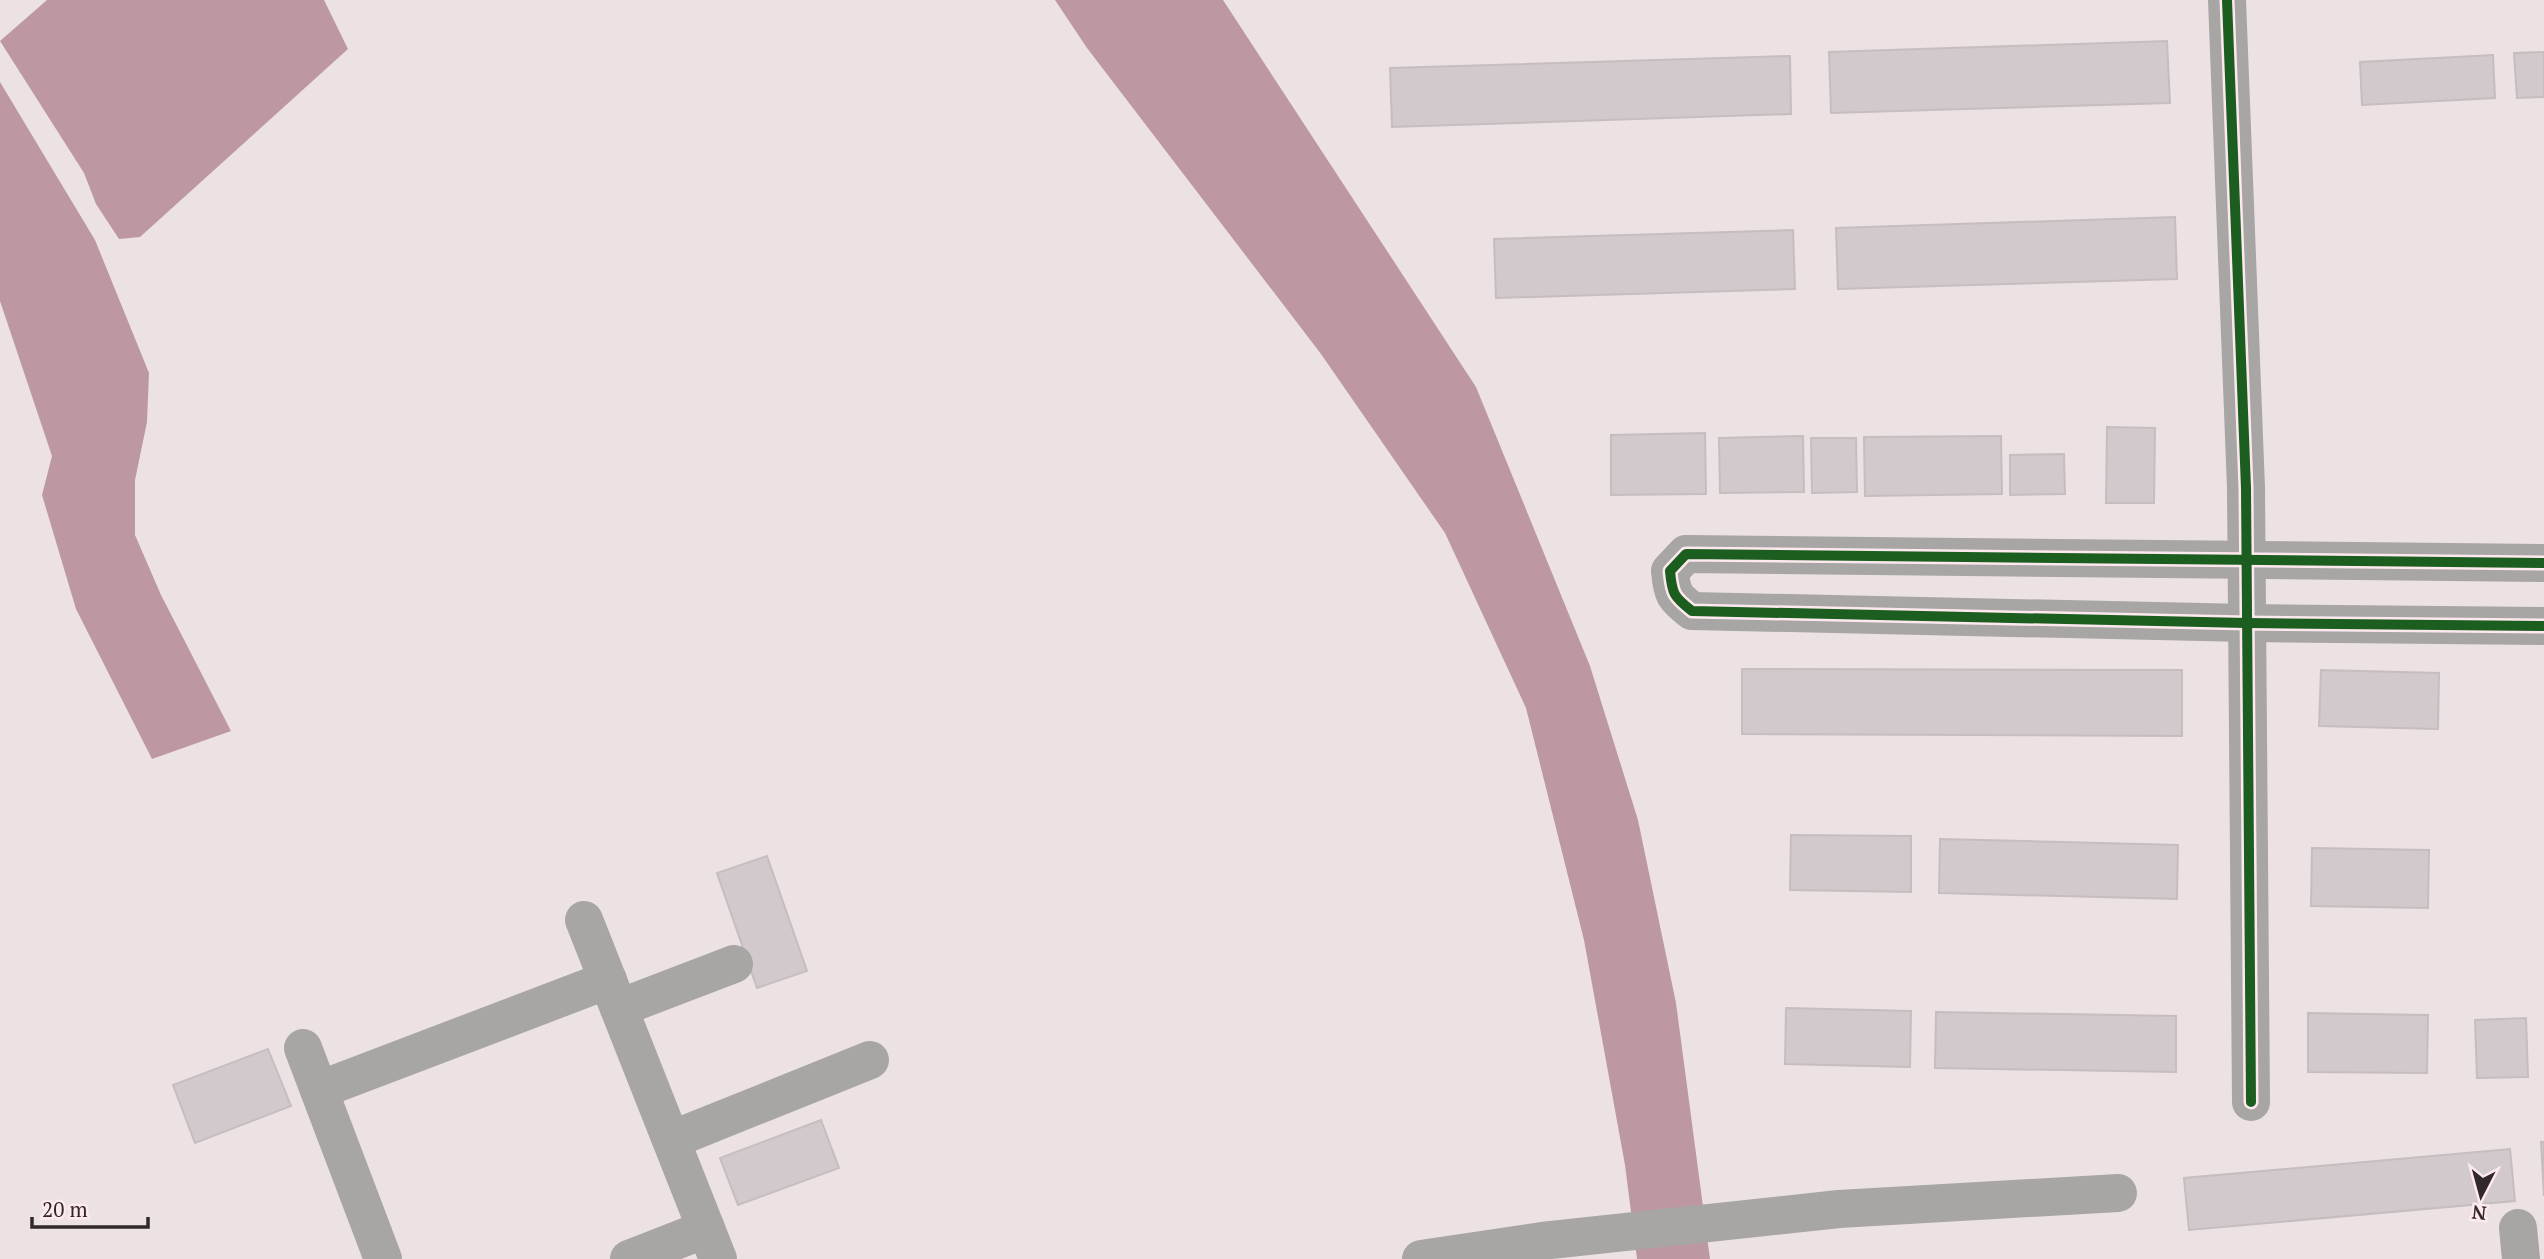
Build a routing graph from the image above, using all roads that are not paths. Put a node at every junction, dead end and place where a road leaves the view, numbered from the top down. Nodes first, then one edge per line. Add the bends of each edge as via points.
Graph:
1 (2227, 0) edge
2 (2246, 559) junction
3 (2544, 562) edge
4 (2247, 623) junction
5 (2544, 626) edge
6 (584, 920) dead end
7 (734, 964) dead end
8 (614, 994) junction
9 (303, 1048) dead end
10 (870, 1060) dead end
11 (319, 1090) junction
12 (2251, 1102) dead end
13 (671, 1140) junction
14 (2118, 1193) dead end
15 (712, 1244) edge
16 (383, 1259) edge
17 (629, 1259) edge
18 (1421, 1259) edge

1 - 2 street
2 - 3 street
2 - 4 street
2 - 4 street via 1686,554 1670,571 1671,590 1692,611
4 - 5 street
4 - 12 street
6 - 8 street
7 - 8 street
8 - 11 street
8 - 13 street
9 - 11 street
10 - 13 street
11 - 16 street
13 - 15 street
14 - 18 street via 1839,1209 1542,1241
15 - 17 street

